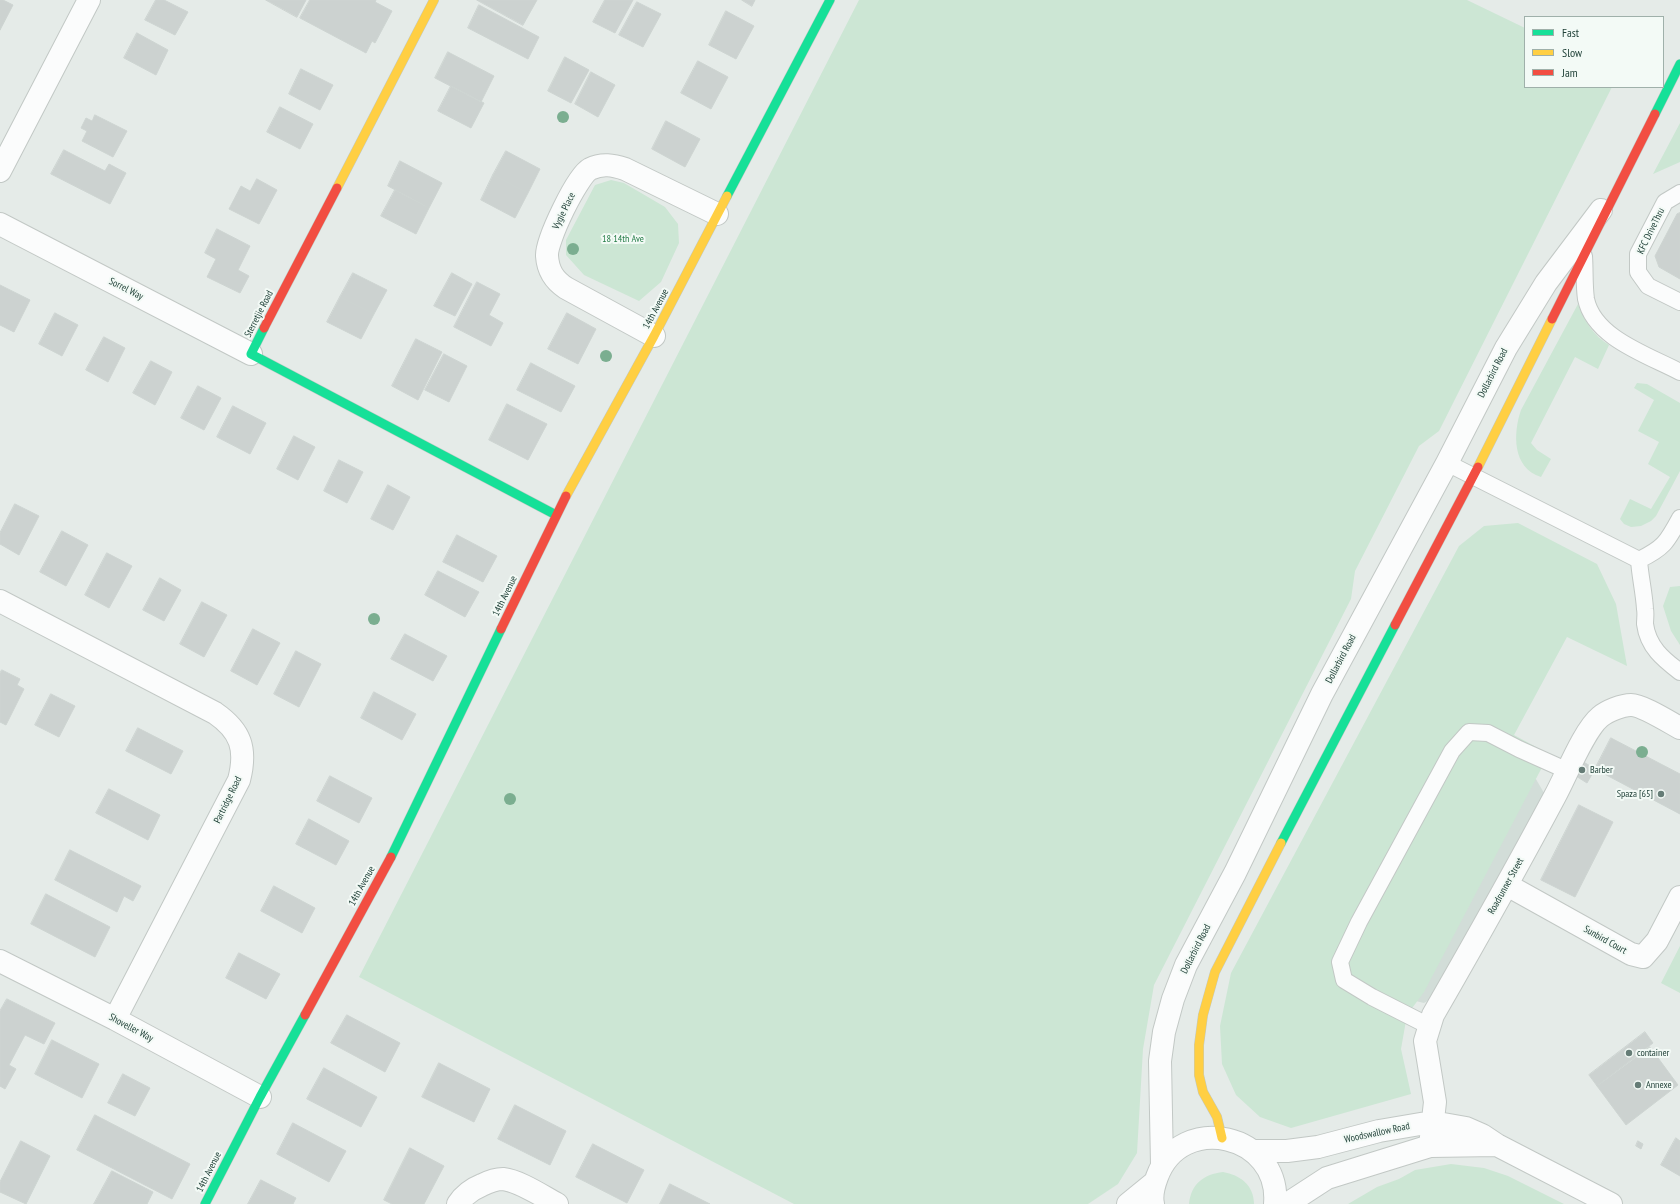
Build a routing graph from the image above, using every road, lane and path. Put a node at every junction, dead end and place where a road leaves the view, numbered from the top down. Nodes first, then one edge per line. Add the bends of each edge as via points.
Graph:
1 (89, 0) edge
2 (434, 0) edge
3 (830, 0) edge
4 (1680, 64) edge
5 (0, 171) edge
6 (1617, 188) junction
7 (1680, 193) edge
8 (717, 214) junction
9 (0, 224) edge
10 (1584, 256) junction
11 (1680, 302) edge
12 (654, 336) junction
13 (251, 354) junction
14 (1680, 372) edge
15 (1448, 463) junction
16 (1474, 475) junction
17 (556, 515) junction
18 (1680, 518) edge
19 (1638, 560) junction
20 (0, 601) edge
21 (1680, 672) edge
22 (1680, 728) edge
23 (1568, 771) junction
24 (1507, 885) junction
25 (1680, 897) edge
26 (0, 961) edge
27 (115, 1019) junction
28 (1429, 1026) junction
29 (260, 1097) junction
30 (1432, 1122) junction
31 (1222, 1138) junction
32 (1497, 1145) junction
33 (1430, 1146) junction
34 (1253, 1151) junction
35 (1159, 1174) junction
36 (205, 1204) edge
37 (458, 1204) edge
38 (557, 1204) edge
39 (1128, 1204) edge
40 (1153, 1204) edge
41 (1275, 1204) edge
42 (1287, 1204) edge
43 (1611, 1204) edge

1 - 5 street
2 - 13 street, Sterretjie Road
3 - 8 street, 14th Avenue
4 - 6 street, Dollarbird Road
6 - 10 street, Dollarbird Road
6 - 15 street, Dollarbird Road via 1542,290 1506,348
7 - 11 lane, KFC DriveThru via 1665,202 1638,254 1638,272 1648,286
8 - 12 street, 14th Avenue
8 - 12 street, Vygie Place via 616,166 606,164 591,169 578,181 548,246 550,272 555,280 566,288
9 - 13 street, Sorrel Way
10 - 14 lane via 1586,298 1595,321 1615,338
10 - 16 street, Dollarbird Road
12 - 17 street, 14th Avenue
13 - 17 street, Sterretjie Road
15 - 16 lane
15 - 35 street, Dollarbird Road via 1322,694 1235,872 1186,965 1164,1032 1160,1061
16 - 19 lane
16 - 31 street, Dollarbird Road via 1215,972 1205,1003 1199,1038 1199,1062 1202,1090 1216,1114
17 - 29 street, 14th Avenue via 392,855
18 - 19 lane via 1668,541 1654,553
19 - 21 lane via 1649,640 1656,652
20 - 27 street, Partridge Road via 215,713 228,722 237,735 242,750 243,767 239,780
22 - 23 street, Roadrunner Street via 1653,713 1631,705 1616,709 1600,717 1586,735
23 - 24 street, Roadrunner Street
23 - 28 lane via 1488,733 1469,732 1452,750 1340,962 1344,980
24 - 25 street, Sunbird Court via 1630,954 1643,957 1657,942
24 - 28 street, Roadrunner Street
26 - 27 street, Shoveller Way
27 - 29 street, Shoveller Way
28 - 30 street, Roadrunner Street via 1425,1041 1436,1102
29 - 36 street, 14th Avenue
30 - 32 street, Woodswallow Road via 1466,1128
30 - 33 street, Roadrunner Street
30 - 34 street, Woodswallow Road via 1379,1131 1318,1147 1287,1151
31 - 34 street via 1238,1142
31 - 35 street via 1204,1138 1188,1143 1174,1152
32 - 33 street, Woodswallow Road
32 - 43 street, Woodswallow Road
33 - 42 street, Woodswallow Road via 1327,1178
34 - 41 street via 1264,1163 1272,1178
35 - 39 street
35 - 40 street, Dollarbird Road via 1152,1198
37 - 38 street via 462,1197 474,1188 502,1179 515,1182

